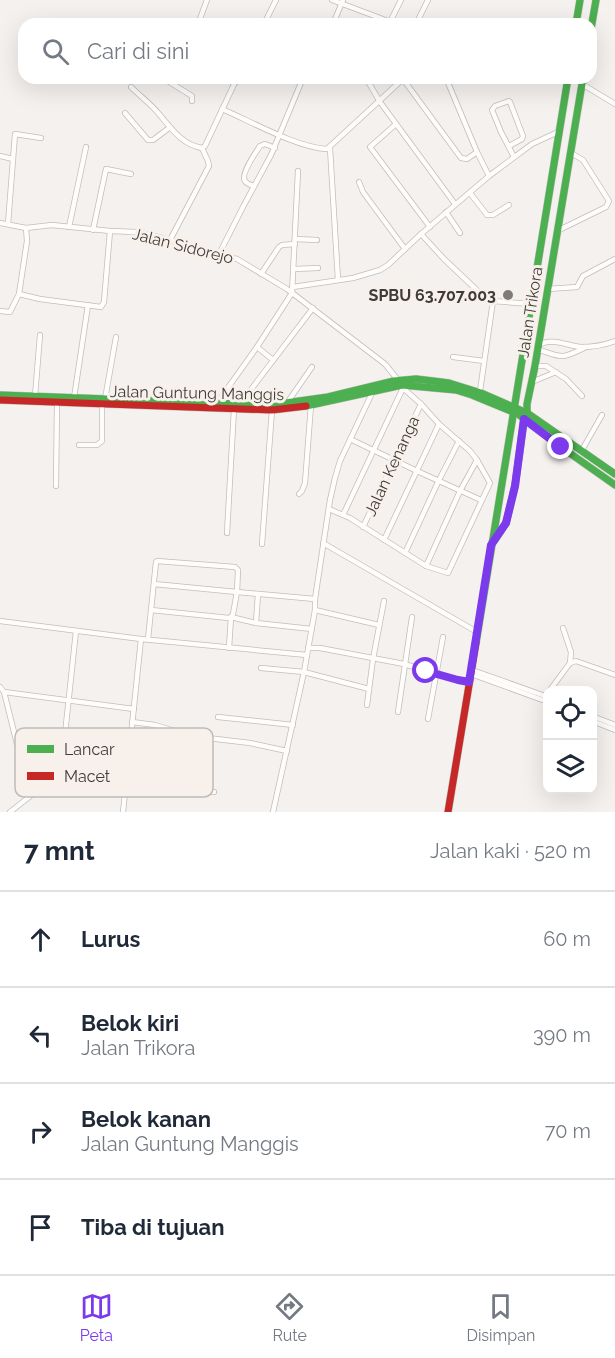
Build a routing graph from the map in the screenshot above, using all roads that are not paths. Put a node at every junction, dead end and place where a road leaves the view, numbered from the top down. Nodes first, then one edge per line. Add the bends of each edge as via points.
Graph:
1 (207, 0) edge
2 (276, 0) edge
3 (332, 0) edge
4 (401, 0) edge
5 (428, 0) edge
6 (580, 0) edge
7 (596, 0) edge
8 (343, 2) edge
9 (200, 18) edge
10 (267, 18) edge
11 (336, 18) edge
12 (381, 18) edge
13 (395, 18) edge
14 (419, 18) edge
15 (577, 18) edge
16 (593, 18) edge
17 (176, 84) edge
18 (234, 84) edge
19 (300, 84) edge
20 (370, 84) edge
21 (399, 84) edge
22 (408, 84) edge
23 (449, 84) edge
24 (567, 84) edge
25 (582, 84) edge
26 (586, 84) edge
27 (131, 87) dead end
28 (192, 101) dead end
29 (380, 102) junction
30 (564, 102) junction
31 (579, 104) junction
32 (615, 104) edge
33 (222, 109) junction
34 (125, 113) dead end
35 (396, 124) junction
36 (169, 128) junction
37 (560, 131) junction
38 (280, 135) junction
39 (41, 138) dead end
40 (509, 146) junction
41 (86, 147) dead end
42 (202, 148) junction
43 (274, 148) junction
44 (330, 148) junction
45 (477, 152) junction
46 (571, 153) junction
47 (0, 156) edge
48 (514, 157) junction
49 (13, 159) junction
50 (298, 171) dead end
51 (131, 174) dead end
52 (489, 176) junction
53 (359, 182) dead end
54 (254, 186) junction
55 (470, 193) junction
56 (455, 204) junction
57 (509, 205) dead end
58 (446, 212) junction
59 (0, 223) edge
60 (8, 224) junction
61 (69, 227) junction
62 (430, 227) junction
63 (26, 228) junction
64 (93, 230) junction
65 (110, 231) junction
66 (557, 231) junction
67 (460, 232) dead end
68 (421, 234) junction
69 (171, 240) junction
70 (317, 240) dead end
71 (295, 242) junction
72 (405, 249) junction
73 (219, 254) junction
74 (615, 259) edge
75 (318, 268) dead end
76 (294, 269) junction
77 (261, 274) junction
78 (338, 280) junction
79 (293, 287) junction
80 (548, 289) junction
81 (292, 293) junction
82 (19, 294) junction
83 (494, 301) junction
84 (531, 304) junction
85 (88, 305) junction
86 (313, 308) junction
87 (0, 311) edge
88 (40, 335) dead end
89 (116, 337) dead end
90 (615, 341) edge
91 (587, 346) junction
92 (257, 347) junction
93 (538, 347) junction
94 (453, 357) dead end
95 (273, 360) junction
96 (484, 362) junction
97 (535, 366) junction
98 (312, 367) dead end
99 (556, 372) junction
100 (532, 382) junction
101 (401, 385) junction
102 (375, 388) junction
103 (480, 391) junction
104 (0, 394) edge
105 (35, 396) junction
106 (582, 396) dead end
107 (74, 398) junction
108 (0, 400) edge
109 (104, 401) junction
110 (57, 403) junction
111 (217, 403) junction
112 (287, 403) junction
113 (157, 404) junction
114 (240, 404) junction
115 (421, 404) junction
116 (311, 405) junction
117 (234, 409) junction
118 (514, 409) junction
119 (272, 410) junction
120 (602, 415) dead end
121 (526, 416) junction
122 (439, 424) junction
123 (350, 439) junction
124 (459, 441) junction
125 (78, 445) dead end
126 (373, 450) junction
127 (582, 450) junction
128 (395, 460) junction
129 (477, 460) junction
130 (417, 471) junction
131 (615, 474) edge
132 (439, 480) junction
133 (615, 485) edge
134 (56, 486) dead end
135 (460, 491) junction
136 (298, 494) dead end
137 (482, 500) junction
138 (329, 509) junction
139 (343, 515) junction
140 (495, 520) junction
141 (506, 523) junction
142 (363, 527) junction
143 (227, 533) dead end
144 (384, 540) junction
145 (323, 543) junction
146 (262, 544) dead end
147 (491, 545) junction
148 (405, 553) junction
149 (426, 566) junction
150 (154, 584) junction
151 (237, 592) junction
152 (258, 594) junction
153 (315, 599) junction
154 (384, 601) dead end
155 (151, 609) junction
156 (315, 610) junction
157 (231, 617) junction
158 (412, 617) dead end
159 (0, 621) edge
160 (256, 623) junction
161 (379, 626) junction
162 (562, 628) dead end
163 (312, 629) junction
164 (76, 632) junction
165 (477, 632) junction
166 (443, 637) dead end
167 (141, 639) junction
168 (148, 639) junction
169 (229, 648) junction
170 (308, 648) junction
171 (307, 655) junction
172 (373, 659) junction
173 (570, 663) junction
174 (404, 664) junction
175 (261, 668) dead end
176 (304, 672) junction
177 (436, 674) junction
178 (471, 675) junction
179 (615, 675) edge
180 (554, 686) edge
181 (0, 687) edge
182 (369, 689) junction
183 (4, 692) junction
184 (543, 696) edge
185 (69, 701) junction
186 (367, 705) dead end
187 (134, 709) junction
188 (398, 712) dead end
189 (218, 717) dead end
190 (597, 718) edge
191 (428, 719) dead end
192 (132, 722) junction
193 (597, 723) edge
194 (293, 725) junction
195 (615, 725) edge
196 (66, 728) edge
197 (131, 728) edge
198 (165, 728) edge
199 (615, 730) edge
200 (15, 735) edge
201 (213, 739) edge
202 (287, 751) junction
203 (29, 797) edge
204 (124, 797) edge
205 (10, 812) edge
206 (123, 812) edge
207 (273, 812) edge
208 (448, 812) edge

1 - 9 street
2 - 10 street
3 - 8 street
4 - 13 street
5 - 14 street
6 - 15 main road
7 - 16 main road
8 - 11 street
8 - 12 street
17 - 28 street via 192,96
18 - 33 street
19 - 38 street
20 - 29 street
21 - 29 street
22 - 45 street via 461,158 467,159
23 - 45 street
24 - 30 main road, Jalan Trikora
25 - 31 main road, Jalan Trikora
26 - 32 street
27 - 36 street
29 - 35 street
29 - 44 street
30 - 31 main road
30 - 37 main road, Jalan Trikora
31 - 46 main road, Jalan Trikora
33 - 38 street
33 - 42 street
34 - 36 street via 148,140
35 - 56 street
35 - 62 street via 370,147
36 - 42 street
37 - 48 street
37 - 84 main road, Jalan Trikora
38 - 43 street
38 - 44 street via 314,148
39 - 49 street via 15,134
40 - 40 street via 492,110 508,102 523,136
40 - 48 street
41 - 61 street
42 - 69 street via 209,166
43 - 54 street
43 - 54 street via 262,144 251,161 244,179
44 - 78 street
45 - 52 street
46 - 66 main road, Jalan Trikora
46 - 66 street via 583,160 609,204
47 - 49 street
48 - 52 street
49 - 60 street
50 - 71 street
51 - 64 street via 106,169
52 - 55 street
53 - 72 street
54 - 73 street
55 - 56 street
55 - 57 street via 487,215
56 - 58 street
58 - 62 street
58 - 67 street
59 - 60 street, Jalan Sidorejo
60 - 63 street, Jalan Sidorejo
61 - 63 street, Jalan Sidorejo
61 - 64 street, Jalan Sidorejo
62 - 68 street
63 - 82 street
64 - 65 street, Jalan Sidorejo
65 - 69 street, Jalan Sidorejo
65 - 85 street via 104,302 101,307
66 - 80 main road, Jalan Trikora
68 - 72 street
68 - 83 street via 483,296
69 - 73 street, Jalan Sidorejo
70 - 71 street
71 - 76 street
71 - 77 street via 279,247
72 - 78 street via 380,270
73 - 77 street, Jalan Sidorejo via 237,259
74 - 80 street via 583,276 577,287
75 - 76 street
76 - 79 street
77 - 81 street, Jalan Sidorejo
78 - 79 street
79 - 81 street
80 - 93 main road, Jalan Trikora
81 - 86 street, Jalan Sidorejo
81 - 92 street
82 - 85 street
82 - 87 street via 12,310
83 - 84 street
83 - 96 street
84 - 118 main road, Jalan Trikora
85 - 107 street
86 - 95 street
86 - 101 street, Jalan Sidorejo via 385,364
88 - 105 street
89 - 109 street
90 - 91 street
91 - 93 street via 546,341
91 - 93 street via 564,357
92 - 95 street
92 - 111 street
93 - 97 main road, Jalan Trikora
94 - 96 street
95 - 114 street
96 - 103 street
97 - 99 street via 546,366
97 - 100 main road, Jalan Trikora
98 - 112 street
99 - 100 street
99 - 106 street
100 - 121 main road, Jalan Trikora
101 - 102 main road, Jalan Guntung Manggis
101 - 103 main road, Jalan Guntung Manggis via 439,381
101 - 115 street, Jalan Sidorejo
101 - 118 main road, Jalan Guntung Manggis via 456,390
101 - 126 street
102 - 112 main road, Jalan Guntung Manggis
102 - 116 main road, Jalan Guntung Manggis
102 - 123 street
103 - 118 main road, Jalan Guntung Manggis
104 - 105 main road, Jalan Guntung Manggis
105 - 107 main road, Jalan Guntung Manggis
107 - 109 main road, Jalan Guntung Manggis
108 - 110 main road, Jalan Guntung Manggis
109 - 110 main road, Jalan Guntung Manggis
109 - 113 main road, Jalan Guntung Manggis
109 - 125 street via 102,441 97,445
110 - 134 street
111 - 113 main road, Jalan Guntung Manggis
111 - 114 main road, Jalan Guntung Manggis
112 - 114 main road, Jalan Guntung Manggis
113 - 117 main road, Jalan Guntung Manggis
115 - 122 street, Jalan Sidorejo
115 - 128 street, Jalan Kenanga
116 - 119 main road, Jalan Guntung Manggis
116 - 136 street via 305,483
117 - 119 main road, Jalan Guntung Manggis
117 - 143 street
118 - 121 main road, Jalan Guntung Manggis
118 - 140 main road, Jalan Trikora
119 - 146 street
120 - 127 street
121 - 127 main road, Jalan Guntung Manggis
121 - 133 main road, Jalan Guntung Manggis via 561,447
121 - 141 main road, Jalan Trikora
122 - 124 street, Jalan Sidorejo
122 - 130 street
123 - 126 street
123 - 138 street via 340,461
124 - 129 street, Jalan Sidorejo
124 - 132 street
126 - 128 street
126 - 139 street
127 - 131 main road, Jalan Guntung Manggis
128 - 130 street
128 - 142 street, Jalan Kenanga
129 - 135 street
129 - 137 street, Jalan Sidorejo via 490,484
130 - 132 street
130 - 144 street
132 - 135 street
132 - 148 street
135 - 137 street
135 - 149 street
137 - 149 street via 448,573
138 - 139 street
138 - 145 street
139 - 142 street
140 - 141 main road
140 - 147 main road, Jalan Trikora
141 - 147 main road, Jalan Trikora
142 - 144 street
144 - 148 street
145 - 153 street
145 - 165 street
147 - 165 main road, Jalan Trikora
148 - 149 street
150 - 151 street
150 - 151 street via 159,560 235,567
150 - 155 street
151 - 152 street
151 - 157 street
152 - 153 street
152 - 160 street
153 - 156 street
154 - 161 street
155 - 157 street
155 - 168 street
156 - 161 street
156 - 163 street
157 - 160 street
157 - 169 street
158 - 174 street
159 - 164 street
160 - 163 street
161 - 172 street
162 - 173 street via 571,652
163 - 170 street
164 - 167 street
164 - 185 street
165 - 178 main road, Jalan Trikora
166 - 177 street
167 - 168 street
167 - 187 street
168 - 169 street
169 - 171 street
170 - 171 street
170 - 172 street
171 - 176 street
172 - 174 street
172 - 182 street
173 - 179 street via 576,661
173 - 180 street
174 - 177 street
174 - 188 street
175 - 176 street
176 - 182 street
176 - 194 street
177 - 178 street via 458,680
177 - 191 street
178 - 184 street
178 - 208 main road, Jalan Trikora
181 - 183 street
182 - 186 street
183 - 185 street
183 - 200 street
185 - 187 street
185 - 196 street
187 - 192 street
189 - 194 street
190 - 195 street
192 - 197 street
192 - 198 street
193 - 199 street
194 - 202 street
201 - 202 street
202 - 207 street
203 - 205 street
204 - 206 street

